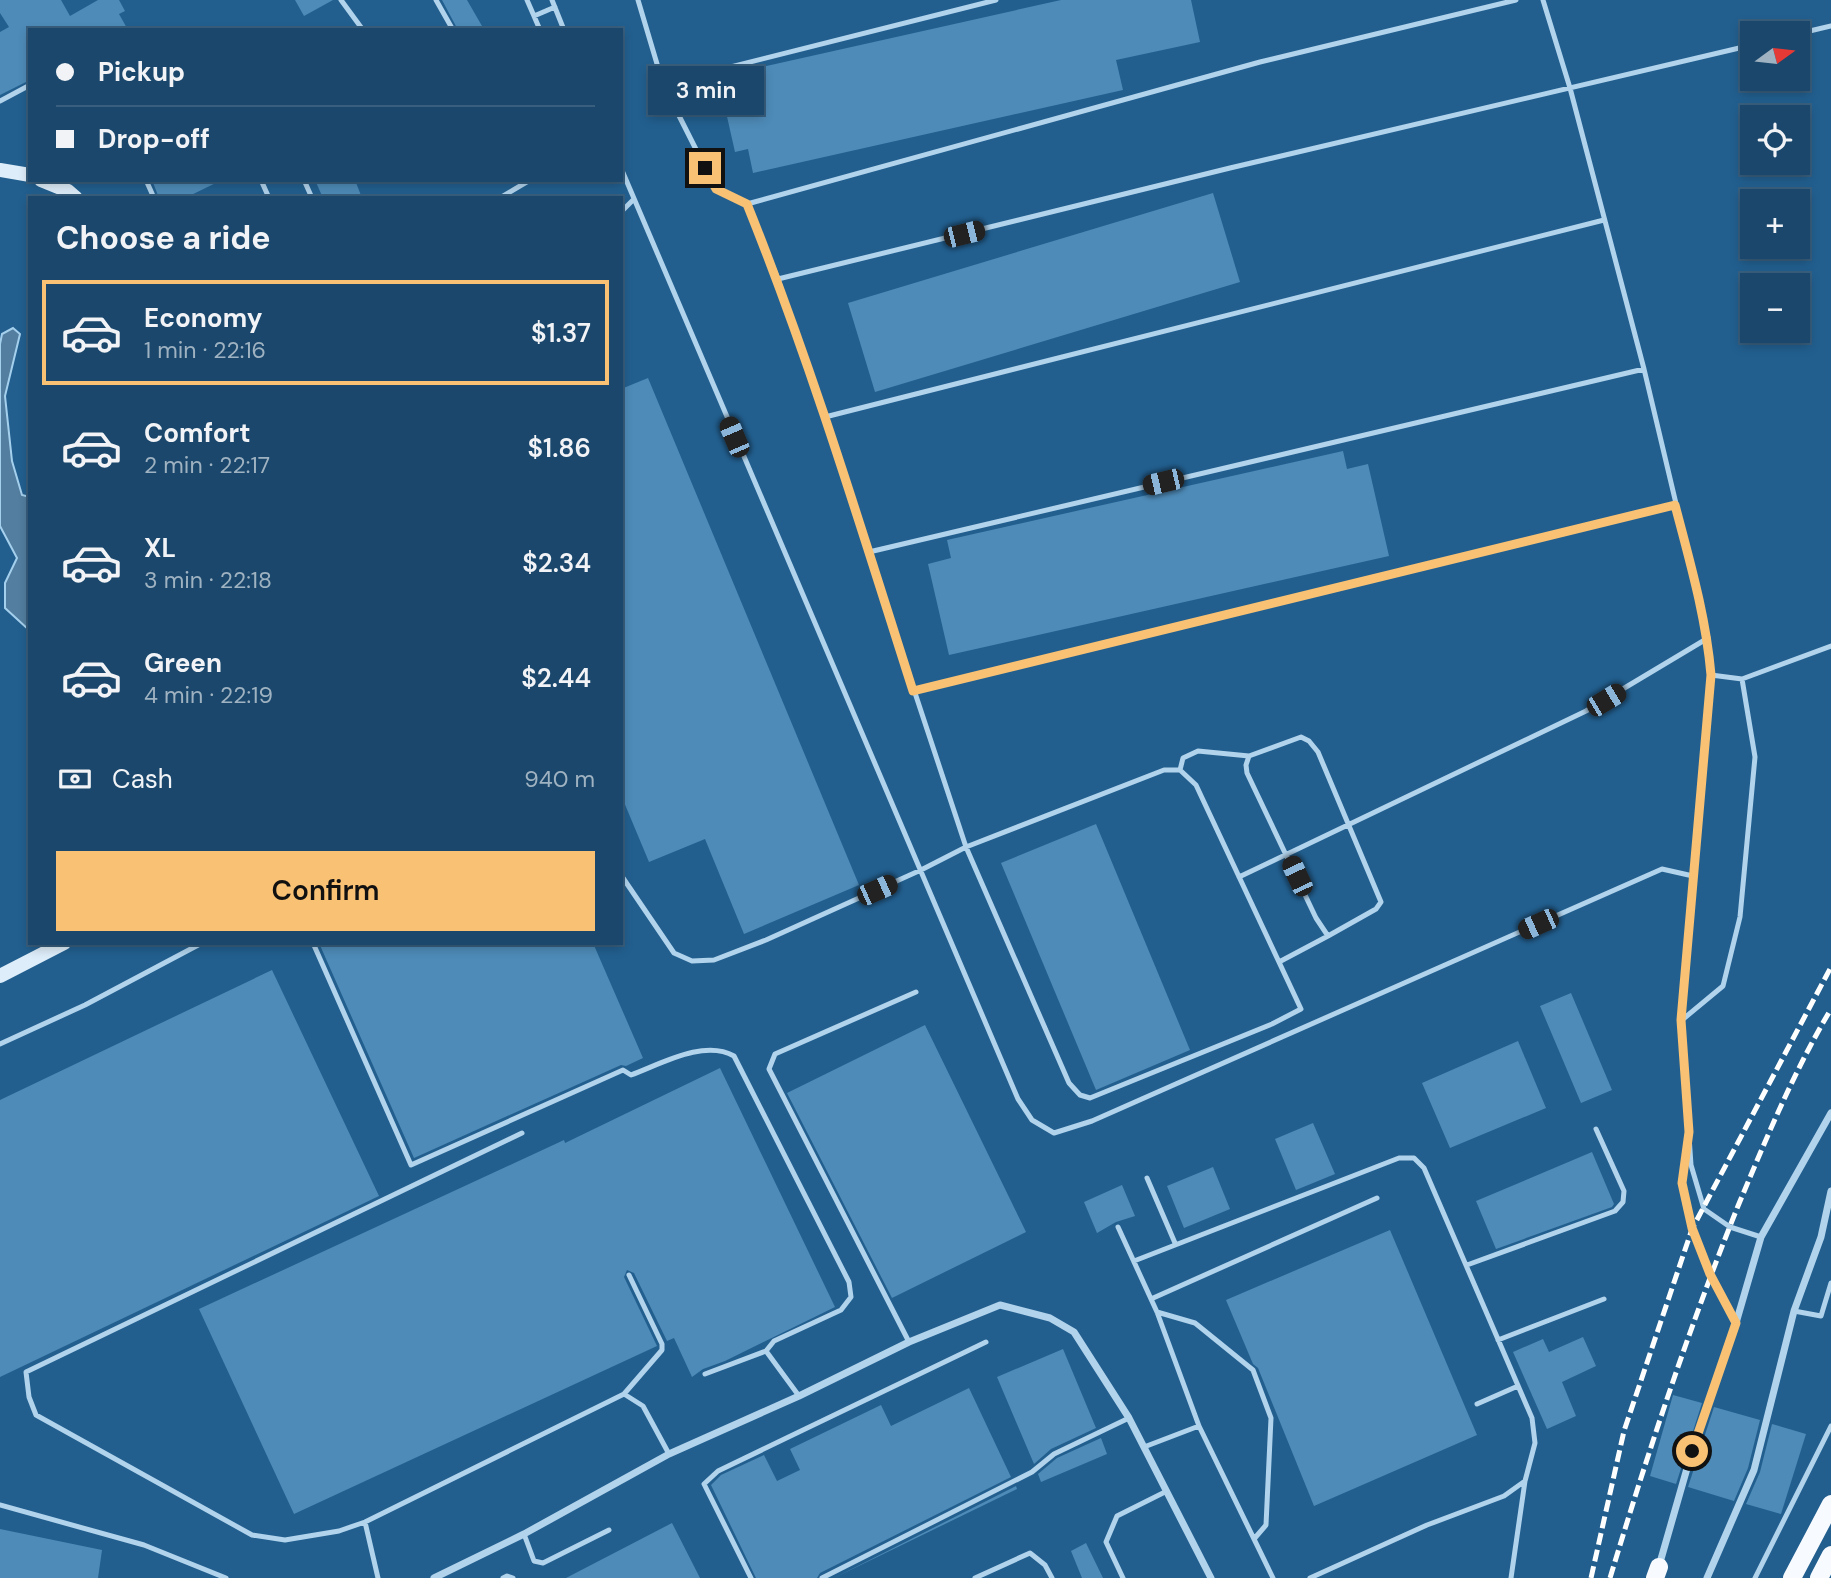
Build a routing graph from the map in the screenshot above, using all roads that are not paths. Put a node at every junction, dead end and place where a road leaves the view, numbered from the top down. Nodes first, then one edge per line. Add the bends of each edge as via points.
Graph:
1 (341, 0) edge
2 (436, 0) edge
3 (527, 0) edge
4 (552, 0) edge
5 (638, 0) edge
6 (996, 0) edge
7 (1516, 0) edge
8 (1543, 0) edge
9 (555, 7) junction
10 (534, 16) junction
11 (1831, 26) edge
12 (362, 28) edge
13 (452, 28) edge
14 (539, 28) edge
15 (563, 28) edge
16 (1810, 31) edge
17 (1740, 48) edge
18 (663, 83) junction
19 (28, 86) edge
20 (1570, 88) junction
21 (0, 101) edge
22 (0, 170) edge
23 (623, 173) edge
24 (28, 175) edge
25 (46, 182) edge
26 (527, 182) edge
27 (74, 196) edge
28 (503, 196) edge
29 (634, 199) junction
30 (747, 204) junction
31 (623, 210) edge
32 (1604, 220) junction
33 (778, 279) junction
34 (1644, 369) junction
35 (825, 418) junction
36 (1675, 505) junction
37 (869, 552) junction
38 (1708, 638) junction
39 (1831, 646) edge
40 (1711, 675) junction
41 (1742, 679) junction
42 (913, 691) junction
43 (1249, 756) junction
44 (1180, 770) junction
45 (1349, 826) junction
46 (966, 847) junction
47 (1287, 855) junction
48 (921, 870) junction
49 (1693, 876) junction
50 (1239, 877) junction
51 (623, 878) edge
52 (1328, 936) junction
53 (60, 945) edge
54 (198, 945) edge
55 (314, 945) edge
56 (1279, 962) junction
57 (0, 976) edge
58 (916, 992) dead end
59 (1681, 1020) junction
60 (0, 1044) edge
61 (1831, 1113) edge
62 (1595, 1129) dead end
63 (1689, 1132) junction
64 (522, 1133) dead end
65 (1147, 1178) dead end
66 (1831, 1191) edge
67 (1377, 1198) dead end
68 (1118, 1227) dead end
69 (1762, 1237) junction
70 (1175, 1243) junction
71 (1134, 1261) junction
72 (1467, 1265) junction
73 (629, 1275) dead end
74 (1831, 1283) edge
75 (1604, 1299) dead end
76 (1151, 1300) junction
77 (1794, 1311) junction
78 (1157, 1312) junction
79 (1831, 1314) edge
80 (1821, 1316) junction
81 (1736, 1323) junction
82 (1498, 1340) junction
83 (909, 1342) junction
84 (986, 1342) dead end
85 (766, 1351) junction
86 (705, 1374) dead end
87 (1518, 1386) junction
88 (624, 1394) junction
89 (799, 1396) junction
90 (1477, 1404) dead end
91 (1129, 1418) junction
92 (1199, 1426) junction
93 (1831, 1426) edge
94 (1144, 1447) junction
95 (669, 1454) junction
96 (1525, 1481) junction
97 (1167, 1491) junction
98 (1831, 1504) edge
99 (0, 1505) edge
100 (365, 1522) junction
101 (609, 1531) dead end
102 (524, 1534) junction
103 (1254, 1539) junction
104 (1831, 1555) edge
105 (200, 1568) junction
106 (1657, 1572) edge
107 (1820, 1576) edge
108 (199, 1578) edge
109 (226, 1578) edge
110 (378, 1578) edge
111 (434, 1578) edge
112 (503, 1578) edge
113 (513, 1578) edge
114 (751, 1578) edge
115 (822, 1578) edge
116 (975, 1578) edge
117 (1052, 1578) edge
118 (1123, 1578) edge
119 (1211, 1578) edge
120 (1273, 1578) edge
121 (1310, 1578) edge
122 (1511, 1578) edge
123 (1707, 1578) edge
124 (1755, 1578) edge
125 (1792, 1578) edge

1 - 12 lane
2 - 13 lane
3 - 10 lane
4 - 9 lane
5 - 18 lane
6 - 18 lane
7 - 30 lane via 1260,62
8 - 20 lane
9 - 10 lane
9 - 15 lane
10 - 14 lane
11 - 16 lane
17 - 20 lane
18 - 30 lane via 716,189
19 - 21 lane
20 - 32 lane
20 - 33 lane
22 - 24 street
23 - 29 lane
25 - 27 street
26 - 28 lane
29 - 31 lane
29 - 48 lane
30 - 33 lane
32 - 34 lane
32 - 35 lane
33 - 35 lane
34 - 36 lane
34 - 37 lane
35 - 37 lane
36 - 38 lane
36 - 42 lane
37 - 42 lane
38 - 40 lane
38 - 45 lane via 1586,711
39 - 41 lane
40 - 41 lane
40 - 49 lane
41 - 59 lane via 1755,757 1740,917 1723,986
42 - 46 lane
43 - 44 lane via 1198,751 1183,758
43 - 45 lane via 1301,737 1309,741
43 - 47 lane via 1247,773
44 - 46 lane via 1164,770
44 - 50 lane via 1196,785
45 - 47 lane
45 - 52 lane via 1381,902
46 - 48 lane
46 - 56 lane via 1069,1083 1080,1096 1090,1098 1301,1009
47 - 50 lane
47 - 52 lane
48 - 49 lane via 1018,1099 1032,1120 1054,1133 1092,1121 1662,869
48 - 51 lane via 766,940 714,960 692,961 674,953
49 - 59 lane
50 - 56 lane
52 - 56 lane
53 - 57 street
54 - 60 lane
55 - 85 lane via 411,1165 623,1070 631,1074 704,1049 722,1049 734,1056 849,1282 851,1297 841,1310 774,1341
58 - 83 lane via 775,1054 769,1069
59 - 63 lane
61 - 69 street
62 - 72 lane via 1624,1191 1623,1202 1615,1210
63 - 69 lane via 1691,1165 1704,1209 1730,1227
63 - 81 lane via 1682,1183 1692,1228
64 - 100 lane via 26,1372 36,1415 252,1535 285,1540
65 - 70 lane
66 - 77 street via 1821,1237
67 - 76 lane
68 - 71 lane
69 - 81 street
70 - 71 lane
70 - 72 lane via 1399,1158 1413,1158 1424,1168
71 - 76 lane
72 - 82 lane
73 - 88 lane via 662,1350
74 - 80 lane
75 - 82 lane
76 - 78 lane
77 - 80 lane
77 - 123 street via 1754,1470
78 - 92 lane
78 - 103 lane via 1195,1323 1252,1370 1271,1418 1266,1525
79 - 80 lane
81 - 106 street
82 - 87 lane
83 - 89 street
83 - 91 street via 999,1305 1050,1318 1074,1332
84 - 114 lane via 718,1471 704,1484
85 - 86 lane
85 - 89 lane
87 - 90 lane
87 - 96 lane via 1532,1418 1535,1443
88 - 95 lane via 642,1406
88 - 100 lane
89 - 95 street
91 - 94 street
91 - 115 lane
92 - 94 lane
92 - 103 lane
93 - 124 lane
94 - 97 street
95 - 102 street
96 - 121 lane via 1504,1496
96 - 122 lane
97 - 118 lane via 1117,1516 1106,1542
97 - 119 street
98 - 125 main road
99 - 105 lane via 144,1545
100 - 110 lane
101 - 102 lane via 543,1563 534,1561
102 - 111 street
103 - 120 lane
104 - 107 main road
105 - 108 lane
105 - 109 lane
112 - 113 lane
116 - 117 lane via 1030,1552

